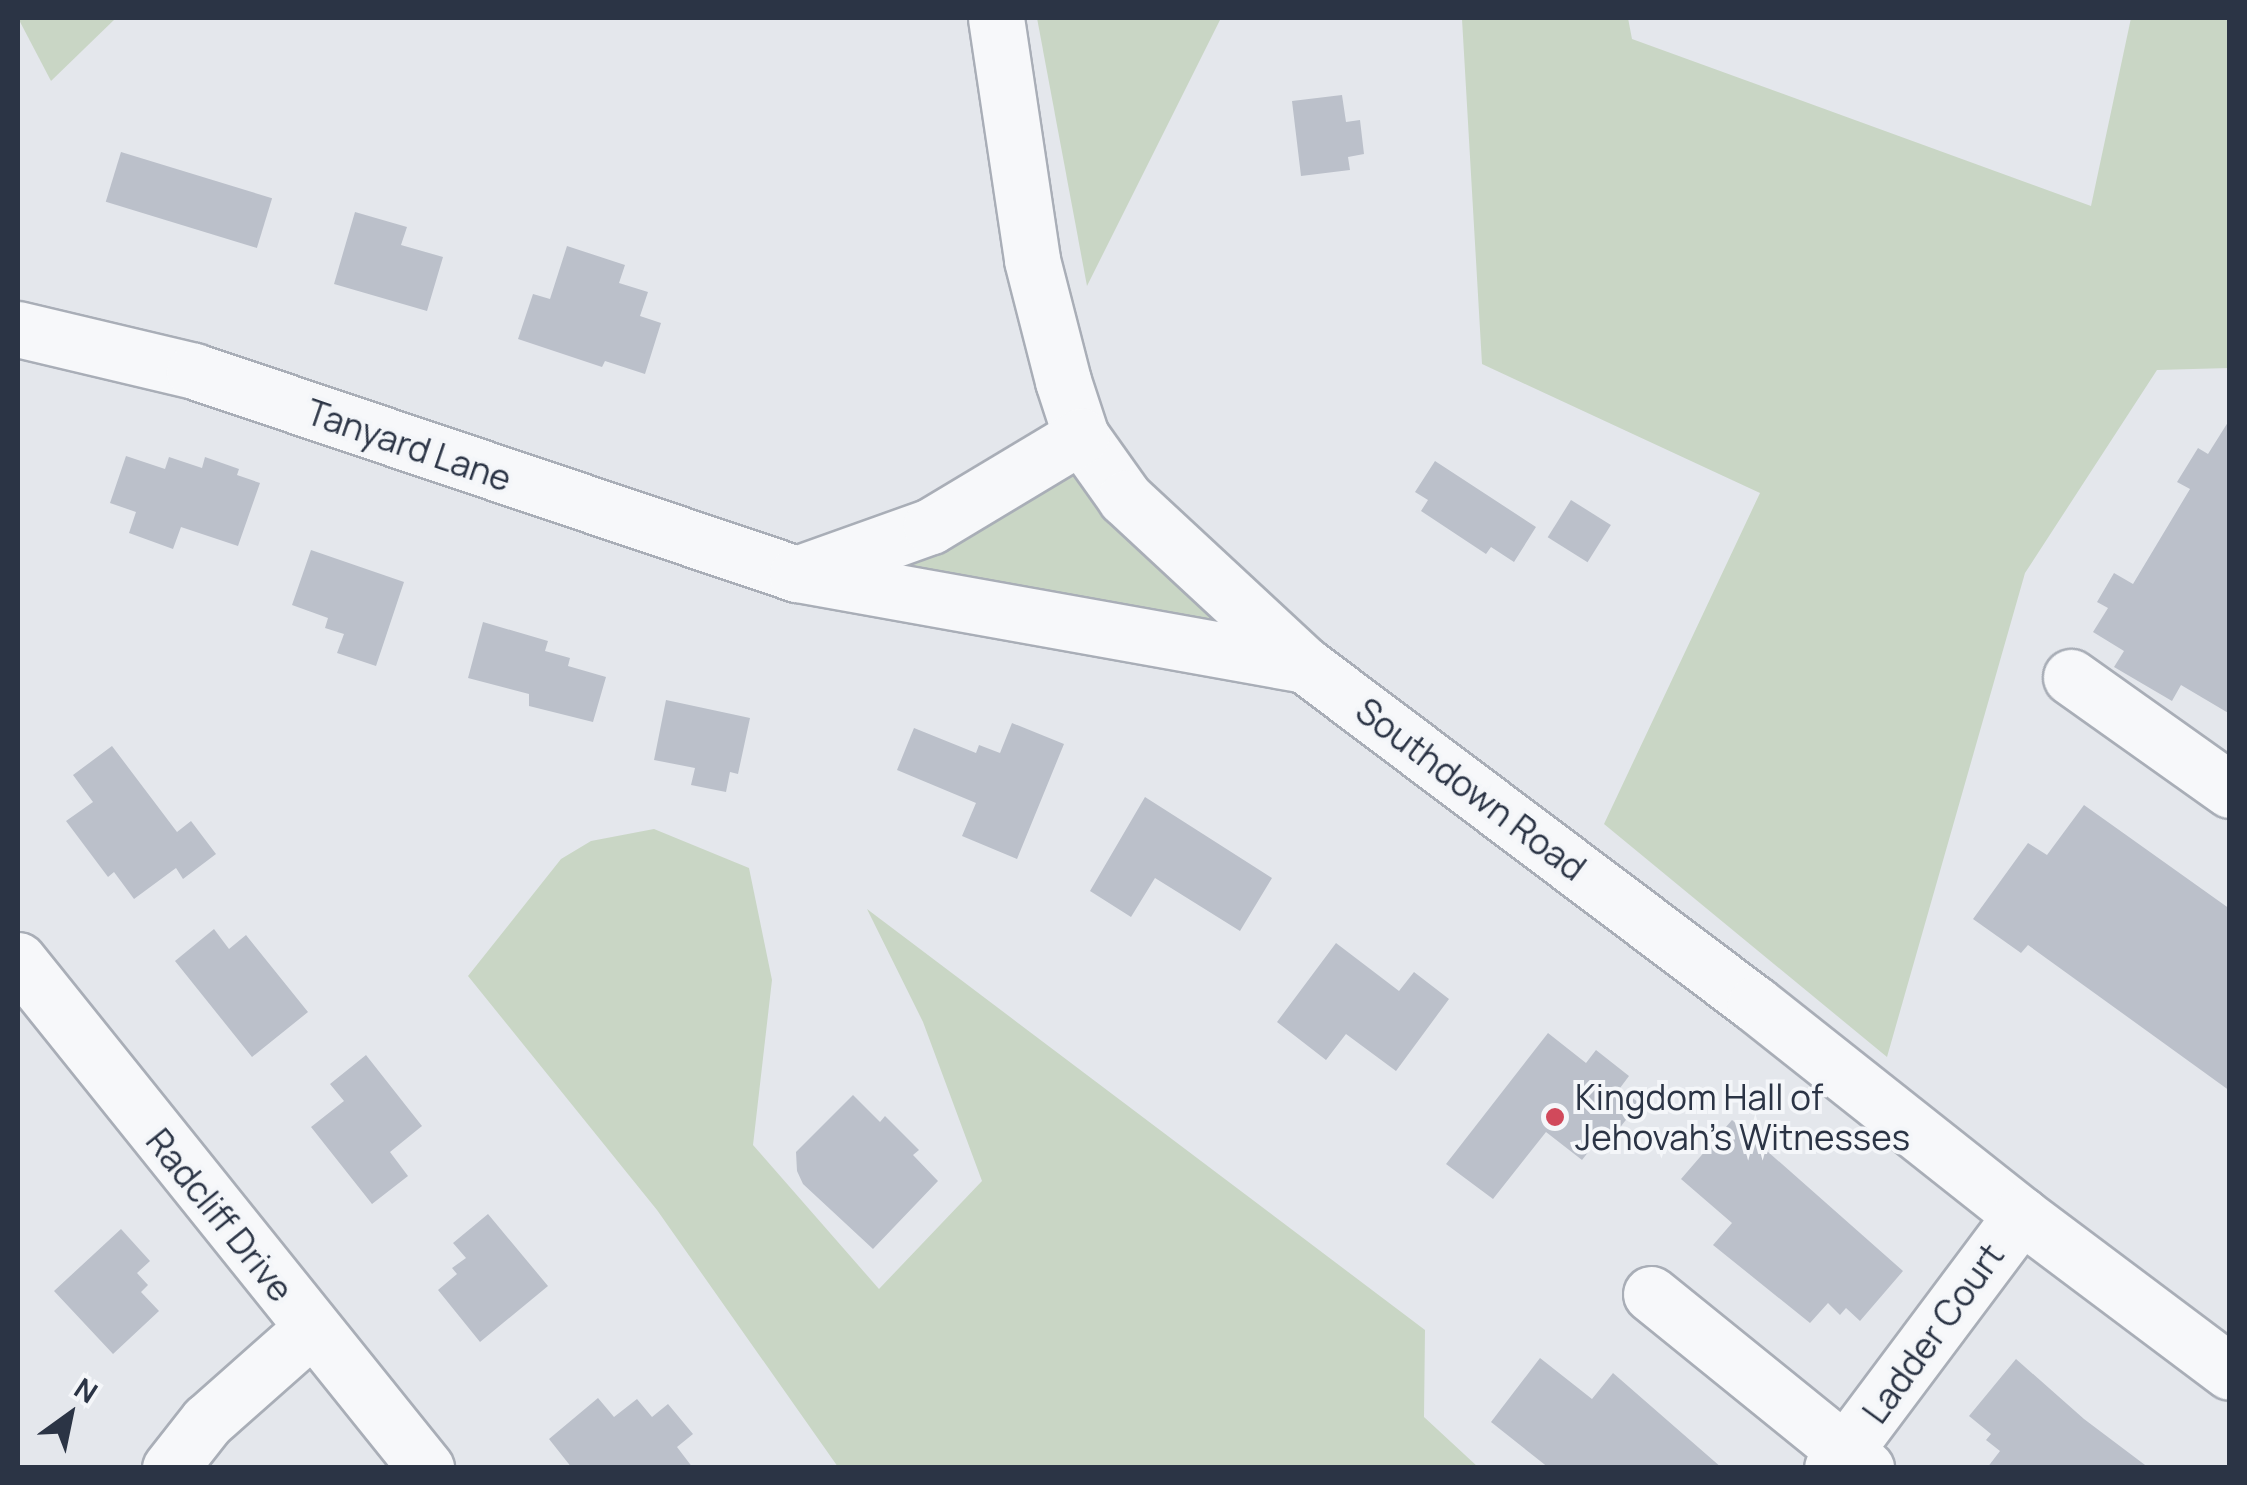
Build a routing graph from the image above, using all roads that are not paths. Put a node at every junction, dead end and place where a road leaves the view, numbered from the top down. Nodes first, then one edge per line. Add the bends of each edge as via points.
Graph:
1 (996, 18) edge
2 (18, 329) edge
3 (1081, 436) junction
4 (797, 574) junction
5 (1304, 664) junction
6 (2071, 677) dead end
7 (2230, 790) edge
8 (18, 960) edge
9 (2021, 1215) junction
10 (1651, 1294) dead end
11 (311, 1330) junction
12 (2230, 1372) edge
13 (1848, 1462) edge
14 (170, 1468) edge
15 (426, 1468) edge

1 - 3 street, Southdown Road via 1032,260
2 - 4 street, Tanyard Lane via 194,371
3 - 4 street via 930,526
3 - 5 street, Southdown Road via 1125,498
4 - 5 street, Tanyard Lane
5 - 9 street, Southdown Road via 1755,1004
6 - 7 street
8 - 11 street, Radcliff Drive
9 - 12 street, Southdown Road
9 - 13 street, Ladder Court
10 - 13 street, Ladder Court
11 - 14 street via 208,1420
11 - 15 street, Radcliff Drive

